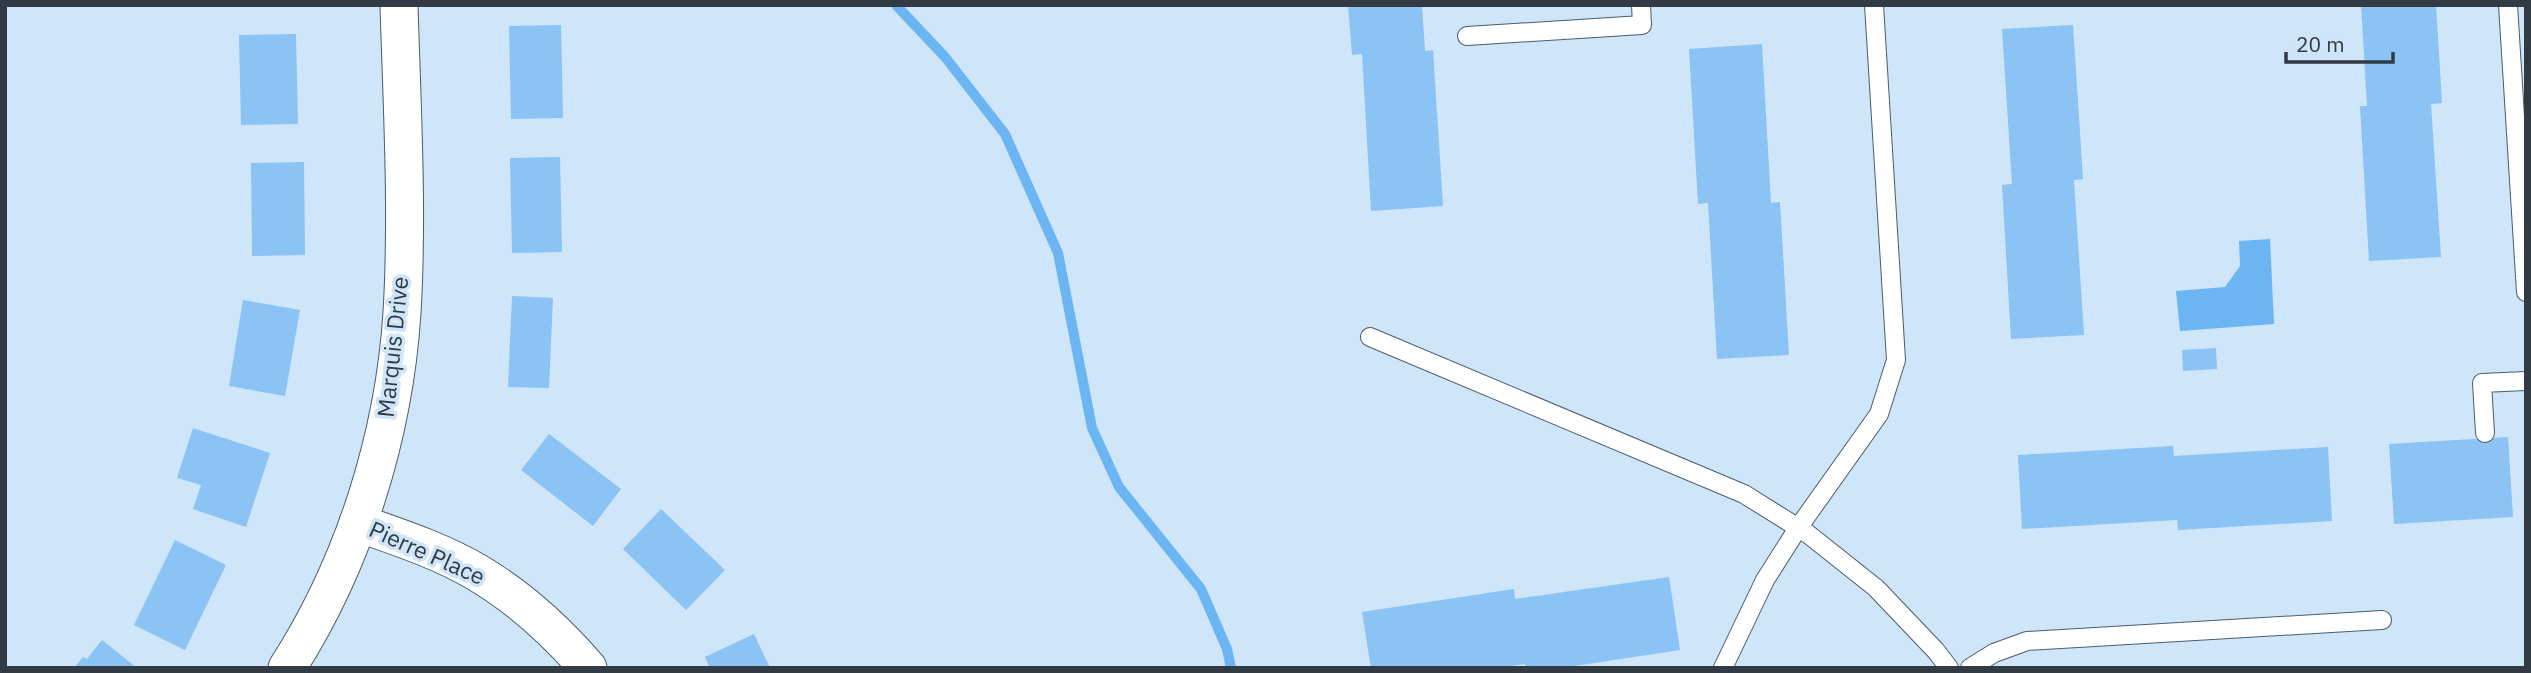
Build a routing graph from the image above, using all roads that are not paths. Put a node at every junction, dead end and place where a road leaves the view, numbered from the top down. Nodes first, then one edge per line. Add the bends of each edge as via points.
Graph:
1 (399, 5) edge
2 (1641, 5) edge
3 (1874, 5) edge
4 (2508, 5) edge
5 (1467, 36) dead end
6 (2526, 292) edge
7 (1370, 337) dead end
8 (2526, 381) edge
9 (2484, 433) dead end
10 (358, 523) junction
11 (1798, 528) junction
12 (2382, 620) dead end
13 (287, 668) edge
14 (588, 668) edge
15 (1723, 668) edge
16 (1949, 668) edge
17 (1970, 668) edge

1 - 10 street, Marquis Drive via 402,313 380,447
2 - 5 lane via 1642,25
3 - 11 lane via 1896,360 1879,414
4 - 6 lane
7 - 11 lane via 1744,494
8 - 9 lane via 2482,383
10 - 13 street, Marquis Drive via 326,598
10 - 14 street, Pierre Place via 476,572 521,601
11 - 15 lane via 1765,580
11 - 16 lane via 1876,588
12 - 17 lane via 2027,641

